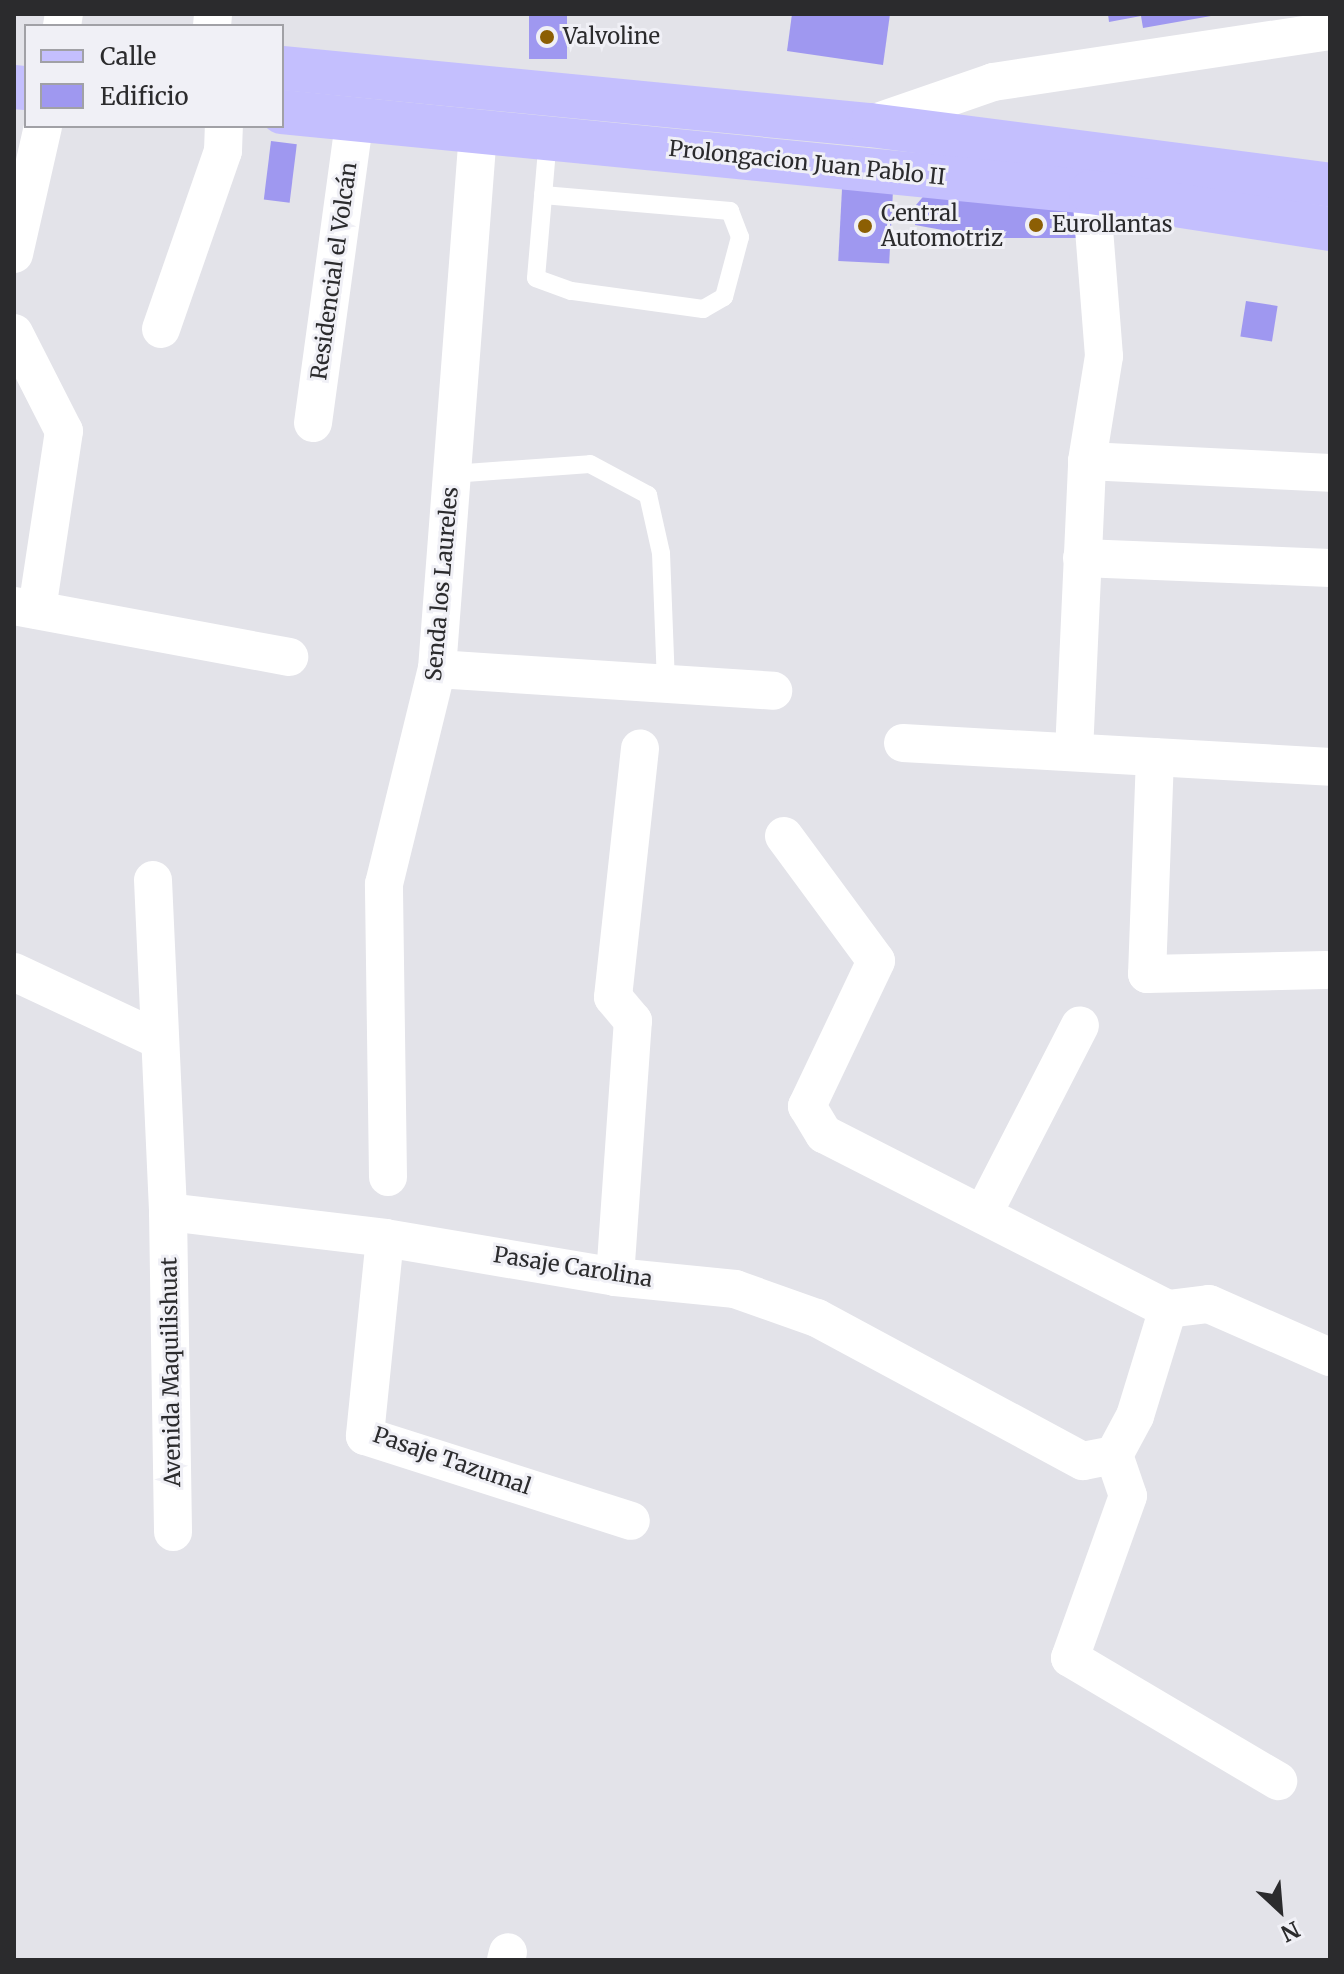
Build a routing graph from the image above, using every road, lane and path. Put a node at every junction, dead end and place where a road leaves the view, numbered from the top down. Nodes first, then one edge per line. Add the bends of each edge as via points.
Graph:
1 (1330, 31) edge
2 (284, 68) edge
3 (284, 112) edge
4 (355, 118) junction
5 (870, 125) junction
6 (43, 128) edge
7 (224, 128) edge
8 (478, 132) junction
9 (548, 137) junction
10 (1330, 185) edge
11 (1091, 192) junction
12 (543, 195) junction
13 (1330, 229) edge
14 (14, 254) edge
15 (161, 329) dead end
16 (14, 333) edge
17 (313, 423) dead end
18 (1087, 461) junction
19 (1330, 473) edge
20 (452, 474) junction
21 (1082, 558) junction
22 (1330, 568) edge
23 (26, 608) edge
24 (289, 657) dead end
25 (437, 669) junction
26 (666, 684) junction
27 (773, 691) dead end
28 (903, 743) dead end
29 (640, 748) dead end
30 (1074, 752) junction
31 (1155, 757) junction
32 (1330, 767) edge
33 (784, 836) dead end
34 (153, 880) dead end
35 (1326, 970) dead end
36 (14, 972) edge
37 (1080, 1025) dead end
38 (157, 1039) junction
39 (388, 1177) dead end
40 (168, 1212) junction
41 (983, 1214) junction
42 (385, 1238) junction
43 (615, 1277) junction
44 (1168, 1309) junction
45 (1330, 1357) edge
46 (1114, 1455) junction
47 (631, 1521) dead end
48 (173, 1532) dead end
49 (1278, 1781) dead end

1 - 5 street via 993,82 949,103
2 - 5 main road, Prolongacion Juan Pablo II
3 - 4 main road, Prolongacion Juan Pablo II
4 - 8 main road, Prolongacion Juan Pablo II
4 - 17 street, Residencial el Volcán
5 - 10 main road, Prolongacion Juan Pablo II
6 - 14 street
7 - 15 street via 223,151
8 - 9 main road, Prolongacion Juan Pablo II
8 - 20 street, Senda los Laureles
9 - 11 main road, Prolongacion Juan Pablo II
9 - 12 lane
11 - 13 main road, Prolongacion Juan Pablo II
11 - 18 street via 1104,356
12 - 12 lane via 536,278 571,291 703,309 724,297 740,237 730,211
16 - 23 street via 64,431
18 - 19 street
18 - 21 street
20 - 25 street, Senda los Laureles
20 - 26 lane via 590,464 648,495 661,553
21 - 22 street
21 - 30 street
23 - 24 street
25 - 26 street
25 - 39 street, Senda los Laureles via 384,884
26 - 27 street
28 - 30 street
29 - 43 street via 613,997 633,1021
30 - 31 street
31 - 32 street
31 - 35 street via 1147,974
33 - 41 street via 876,961 807,1106 813,1122 824,1134
34 - 38 street
36 - 38 street
37 - 41 street
38 - 40 street
40 - 42 street, Pasaje Carolina
40 - 48 street, Avenida Maquilishuat
41 - 44 street
42 - 43 street, Pasaje Carolina
42 - 47 street, Pasaje Tazumal via 365,1436
43 - 46 street, Pasaje Carolina via 748,1293 817,1318 1083,1461
44 - 45 street via 1209,1304
44 - 46 street via 1135,1416
46 - 49 street via 1128,1496 1070,1658

